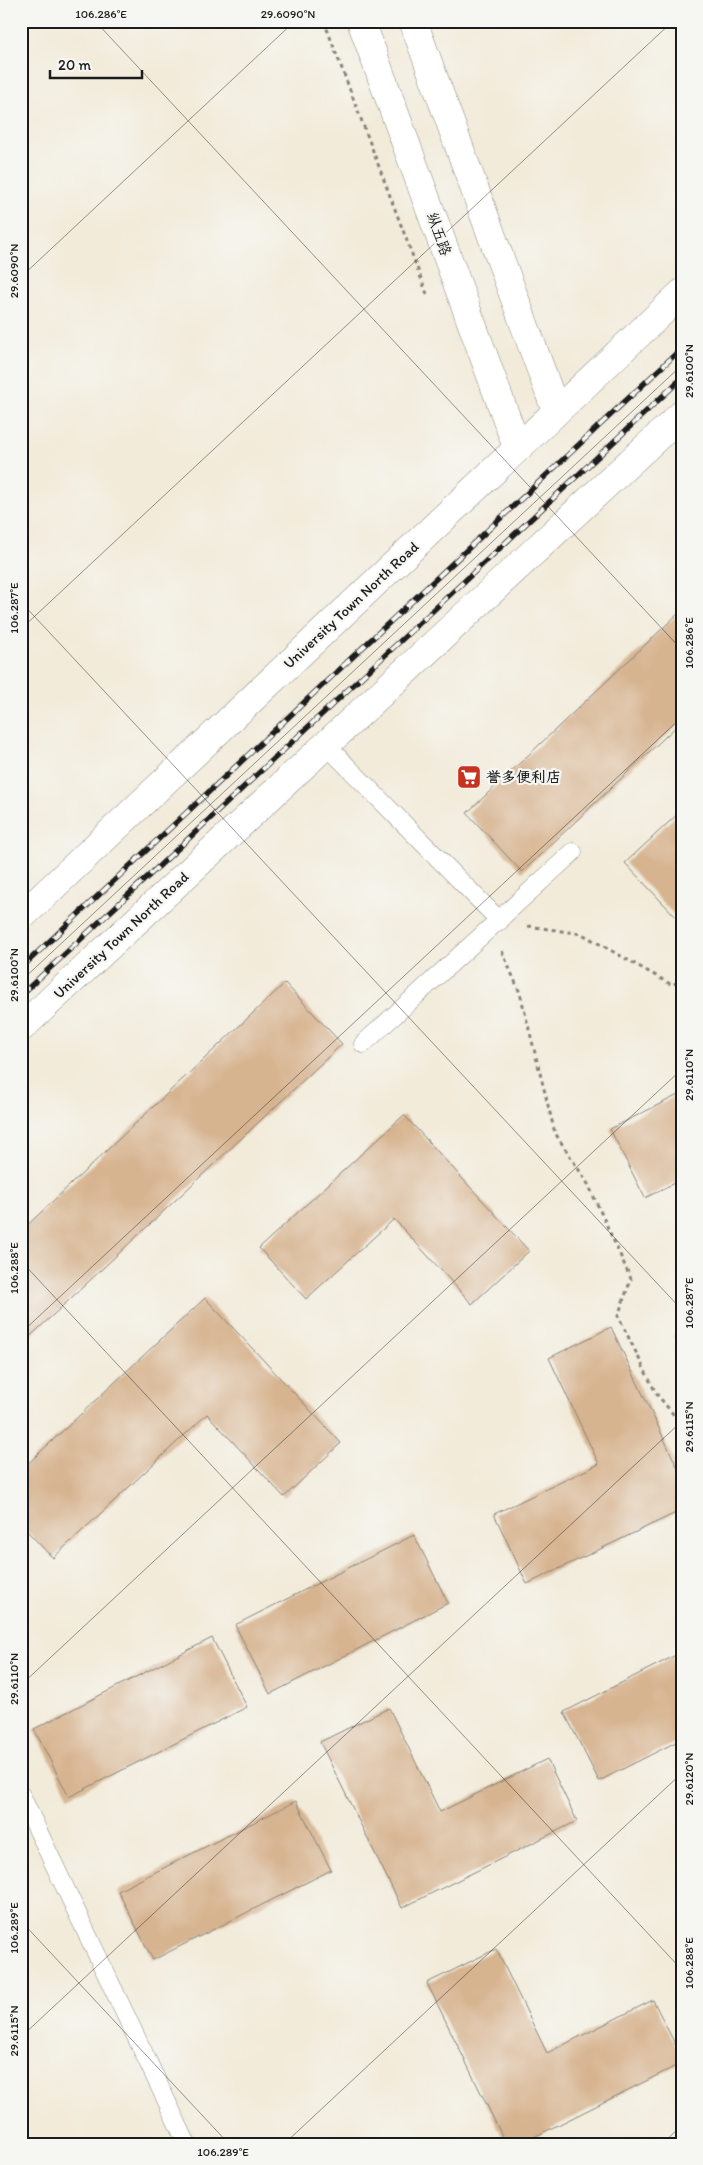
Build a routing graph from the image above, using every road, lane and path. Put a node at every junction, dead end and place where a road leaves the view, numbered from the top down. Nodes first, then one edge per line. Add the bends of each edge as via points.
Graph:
1 (324, 21) edge
2 (361, 21) edge
3 (413, 21) edge
4 (682, 293) edge
5 (428, 298) dead end
6 (556, 411) junction
7 (682, 414) edge
8 (517, 448) junction
9 (326, 745) junction
10 (573, 852) dead end
11 (21, 917) edge
12 (500, 921) junction
13 (682, 980) edge
14 (21, 1028) edge
15 (363, 1044) dead end
16 (682, 1425) edge
17 (21, 1795) edge
18 (187, 2144) edge

1 - 5 path
2 - 8 main road, 纵五路
3 - 6 main road
4 - 6 main road, University Town North Road
6 - 8 main road, University Town North Road
7 - 9 main road, University Town North Road
8 - 11 main road, University Town North Road
9 - 12 lane
9 - 14 main road, University Town North Road
10 - 12 lane
12 - 13 path via 582,934 672,984
12 - 15 lane
12 - 16 path via 502,952 520,993 555,1133 588,1184 631,1279 618,1316 656,1393
17 - 18 lane

